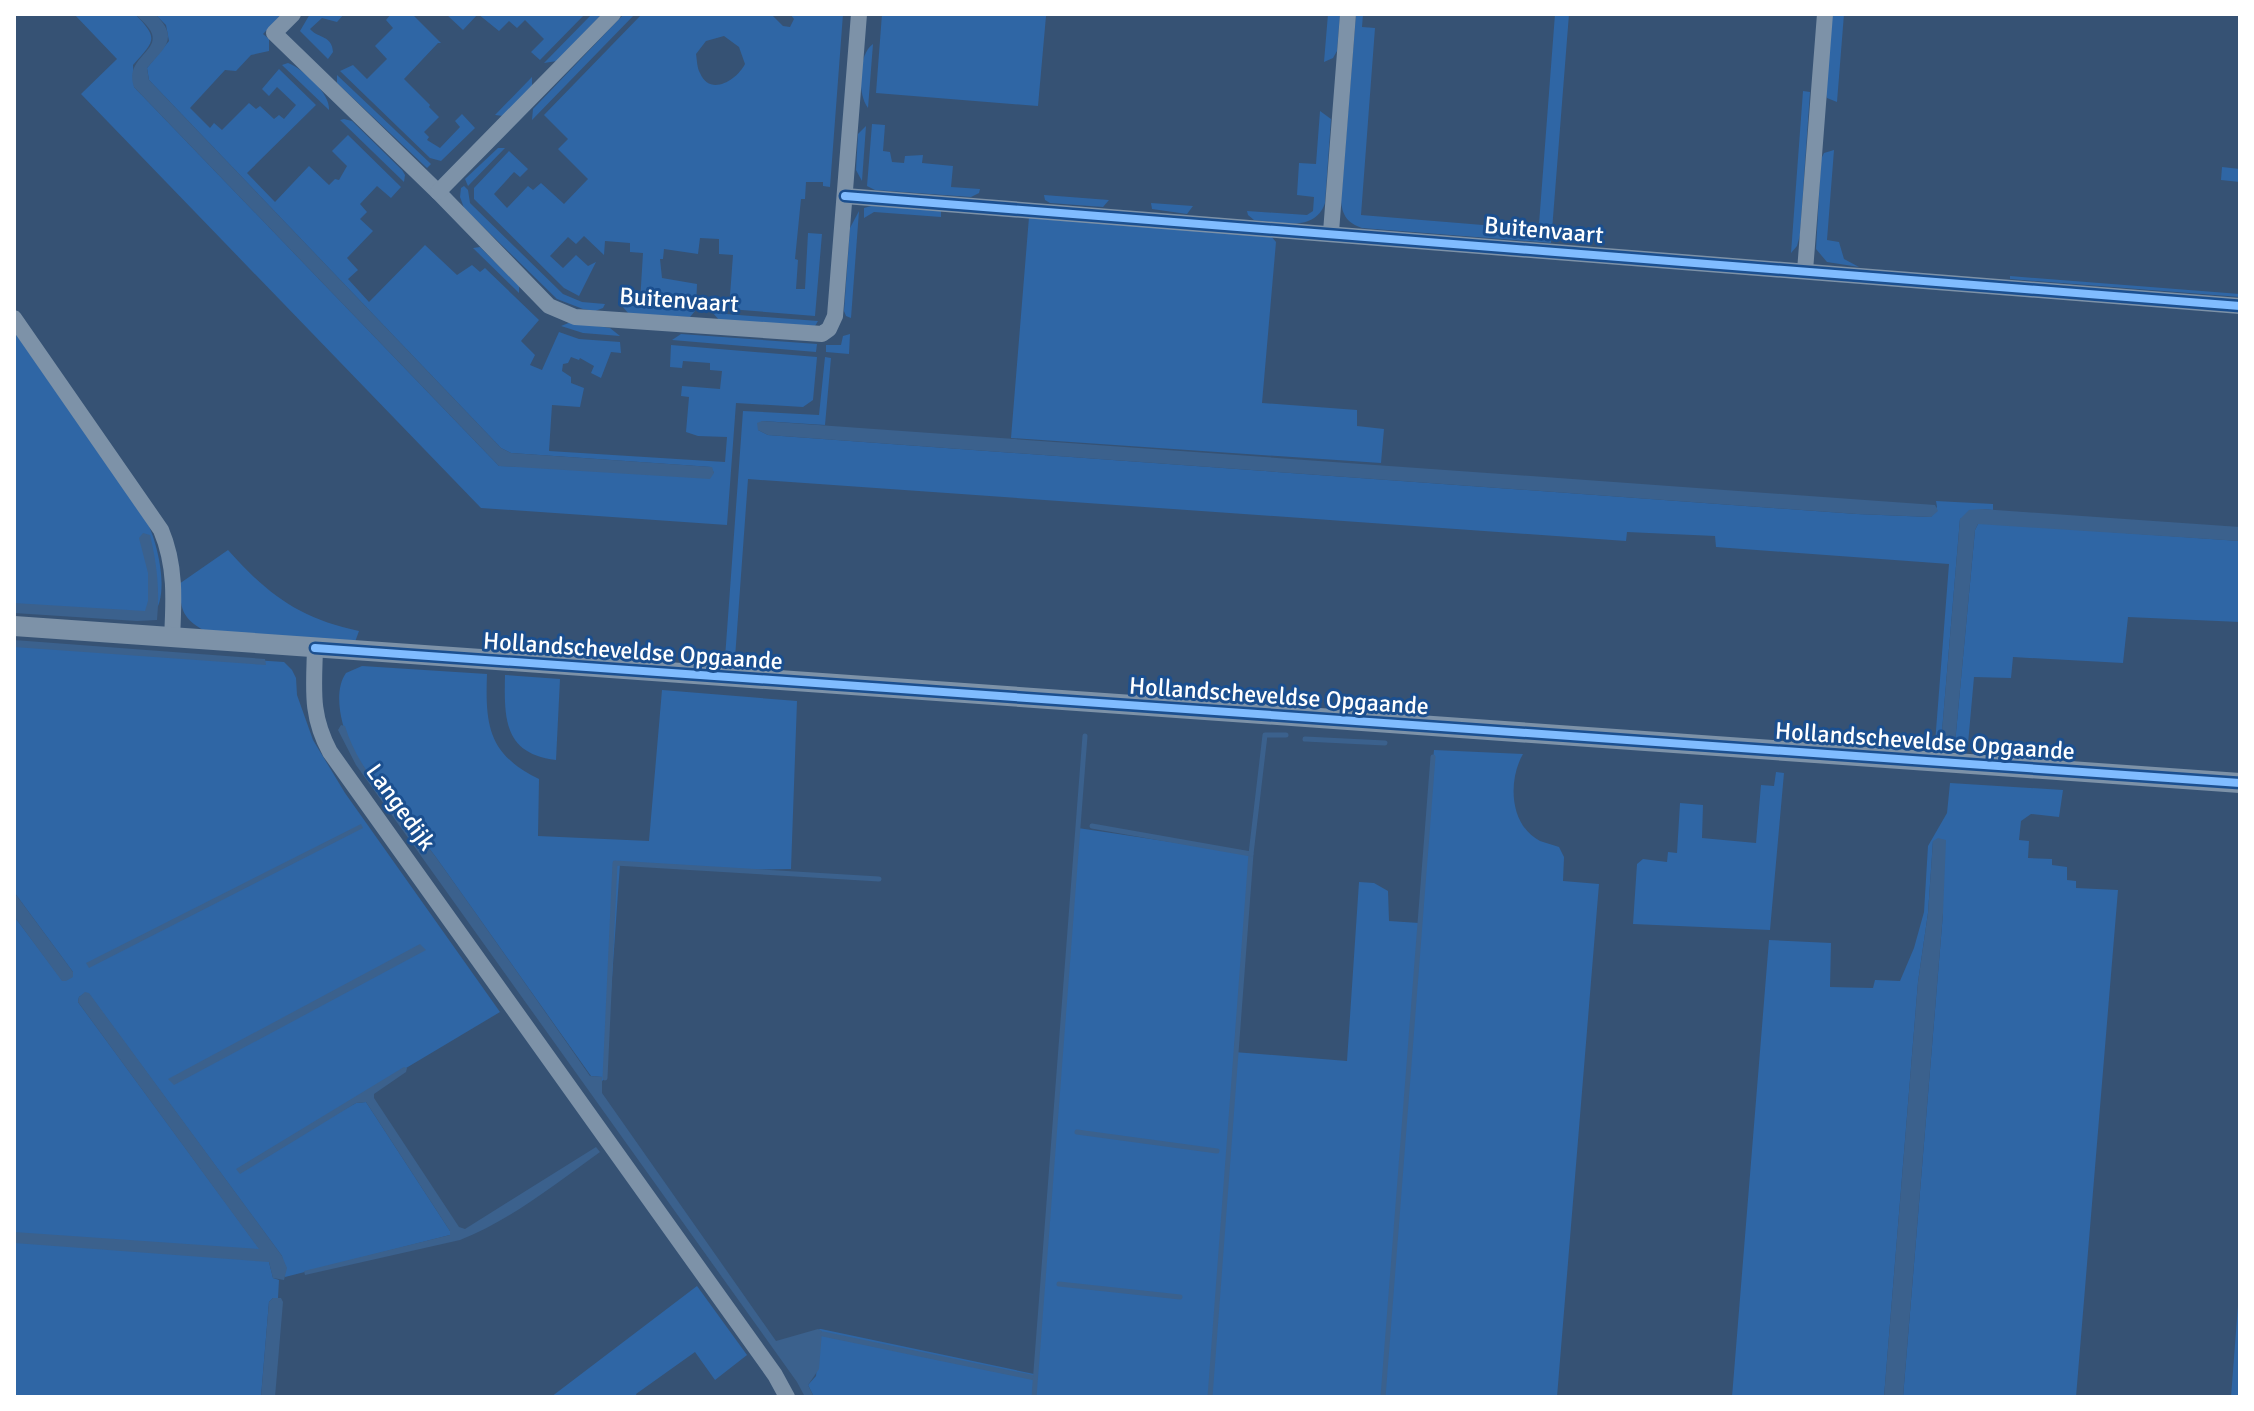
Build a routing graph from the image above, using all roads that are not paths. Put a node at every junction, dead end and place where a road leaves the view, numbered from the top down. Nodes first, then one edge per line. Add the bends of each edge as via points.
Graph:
1 (293, 14) edge
2 (613, 14) edge
3 (859, 14) edge
4 (1348, 14) edge
5 (1825, 14) edge
6 (438, 192) junction
7 (845, 196) junction
8 (1331, 232) junction
9 (1805, 271) junction
10 (2240, 306) edge
11 (14, 318) edge
12 (14, 626) edge
13 (172, 638) junction
14 (315, 648) junction
15 (2240, 783) edge
16 (787, 1397) edge

1 - 6 street, Buitenvaart via 274,33
2 - 6 street
3 - 7 street, Buitenvaart
4 - 8 street
5 - 9 street
6 - 7 street, Buitenvaart via 549,306 575,317 822,334 835,316
7 - 8 street, Buitenvaart
8 - 9 street, Buitenvaart
9 - 10 street, Buitenvaart
11 - 13 street via 161,530 173,576
12 - 13 street
13 - 14 street
14 - 15 street, Hollandscheveldse Opgaande
14 - 16 street, Langedijk via 315,720 330,752

